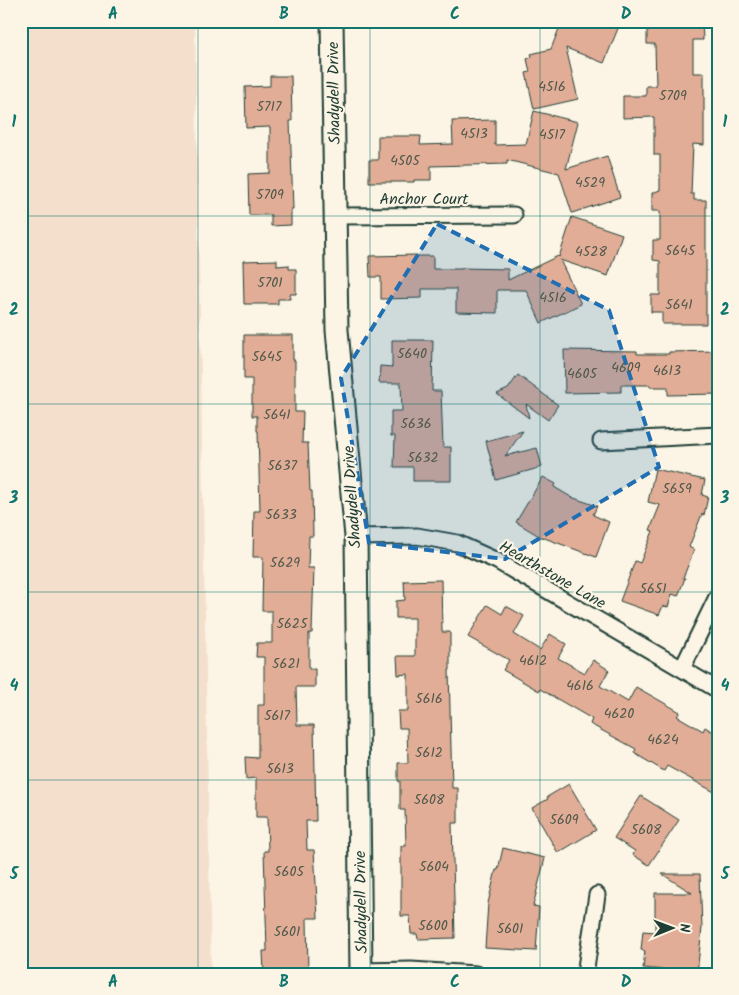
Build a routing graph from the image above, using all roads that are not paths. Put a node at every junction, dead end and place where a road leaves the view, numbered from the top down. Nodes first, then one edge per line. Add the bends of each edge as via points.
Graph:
1 (332, 21) edge
2 (514, 215) dead end
3 (335, 216) junction
4 (718, 435) edge
5 (600, 441) dead end
6 (356, 536) junction
7 (718, 595) edge
8 (682, 669) junction
9 (718, 690) edge
10 (597, 895) dead end
11 (361, 973) edge
12 (476, 974) edge
13 (585, 974) edge

1 - 3 street, Shadydell Drive
2 - 3 street, Anchor Court
3 - 6 street, Shadydell Drive via 337,330
4 - 5 street
6 - 8 street, Hearthstone Lane via 417,536 457,544 497,561
6 - 11 street, Shadydell Drive
7 - 8 street
8 - 9 street, Hearthstone Lane
10 - 13 street
11 - 12 street via 411,970

